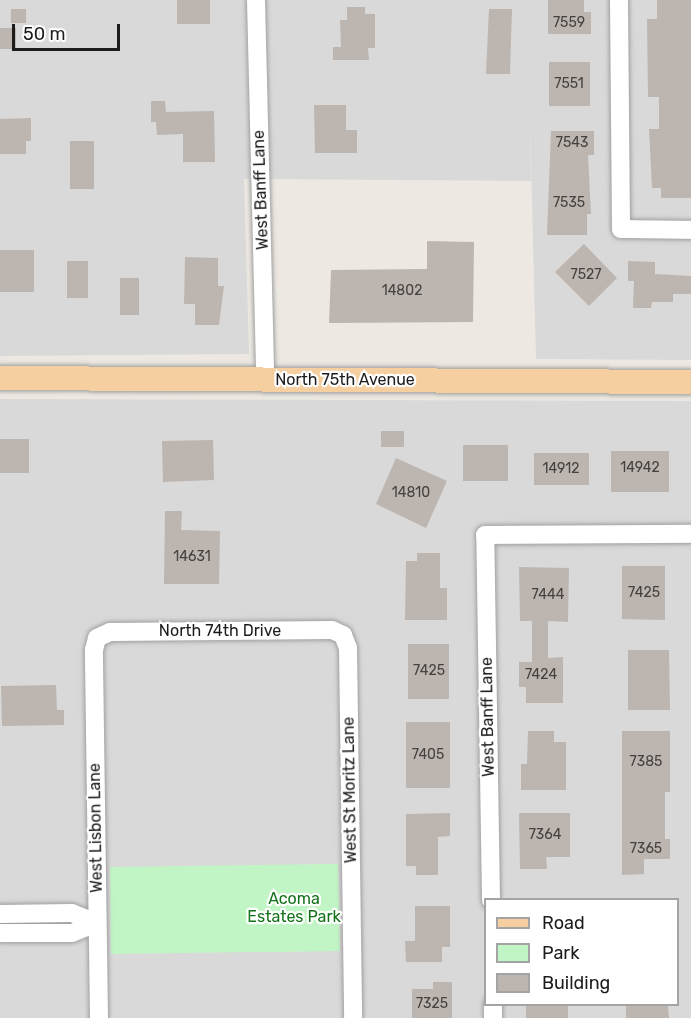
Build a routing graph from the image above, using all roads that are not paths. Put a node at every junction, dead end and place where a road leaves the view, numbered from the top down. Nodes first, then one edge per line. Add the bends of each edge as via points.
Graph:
1 (256, 0) edge
2 (619, 0) edge
3 (691, 230) edge
4 (0, 378) edge
5 (266, 380) junction
6 (691, 382) edge
7 (691, 534) edge
8 (343, 635) joint
9 (97, 638) joint
10 (491, 898) edge
11 (6, 914) edge
12 (97, 923) junction
13 (6, 933) edge
14 (99, 1018) edge
15 (353, 1018) edge

1 - 5 street, West Banff Lane
2 - 3 street via 621,229
4 - 5 main road, North 75th Avenue
5 - 6 main road, North 75th Avenue
7 - 10 street, West Banff Lane via 485,535
8 - 9 street, North 74th Drive via 332,630 110,632
8 - 15 street, West St Moritz Lane via 348,648
9 - 12 street, West Lisbon Lane
11 - 12 street via 72,913
11 - 13 street
12 - 13 street via 72,933
12 - 14 street, West Lisbon Lane

